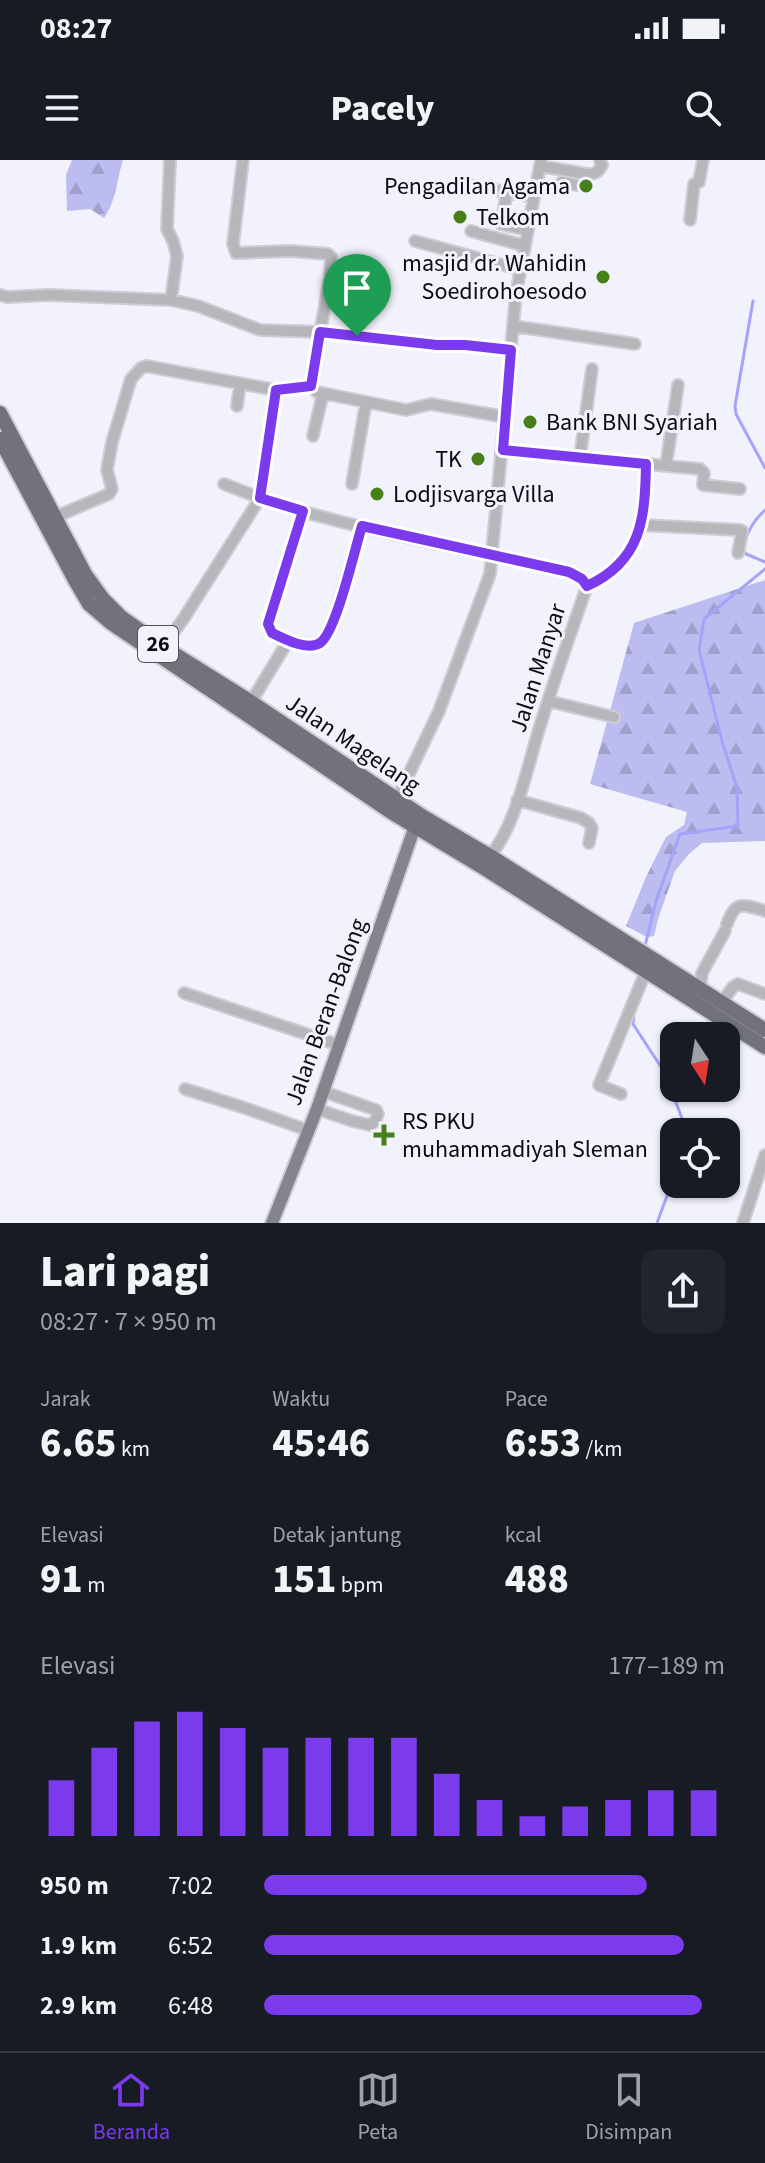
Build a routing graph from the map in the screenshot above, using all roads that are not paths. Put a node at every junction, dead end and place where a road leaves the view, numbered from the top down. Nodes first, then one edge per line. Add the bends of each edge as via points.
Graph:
1 (170, 160) edge
2 (243, 160) edge
3 (600, 160) edge
4 (703, 160) edge
5 (541, 163) edge
6 (587, 174) junction
7 (562, 182) dead end
8 (457, 183) dead end
9 (507, 192) junction
10 (534, 197) junction
11 (690, 220) dead end
12 (528, 230) junction
13 (471, 231) dead end
14 (415, 241) dead end
15 (525, 246) junction
16 (370, 268) dead end
17 (521, 270) junction
18 (0, 295) edge
19 (171, 300) junction
20 (513, 326) junction
21 (320, 332) junction
22 (357, 336) junction
23 (635, 344) dead end
24 (511, 350) junction
25 (592, 369) dead end
26 (240, 384) junction
27 (678, 385) dead end
28 (311, 386) junction
29 (276, 390) junction
30 (323, 393) junction
31 (366, 402) junction
32 (237, 406) dead end
33 (0, 413) edge
34 (505, 417) junction
35 (313, 436) dead end
36 (0, 439) edge
37 (503, 450) junction
38 (580, 457) junction
39 (646, 464) junction
40 (666, 466) junction
41 (224, 484) dead end
42 (352, 484) dead end
43 (740, 489) dead end
44 (260, 498) junction
45 (303, 511) junction
46 (55, 517) junction
47 (641, 525) junction
48 (362, 526) junction
49 (738, 553) dead end
50 (493, 556) junction
51 (587, 586) junction
52 (288, 641) junction
53 (163, 647) junction
54 (548, 701) junction
55 (251, 702) junction
56 (614, 717) dead end
57 (517, 800) junction
58 (394, 805) junction
59 (419, 821) junction
60 (589, 843) dead end
61 (490, 856) junction
62 (765, 911) edge
63 (646, 971) junction
64 (700, 990) junction
65 (184, 993) dead end
66 (765, 994) edge
67 (721, 1003) junction
68 (765, 1030) edge
69 (339, 1045) junction
70 (765, 1047) edge
71 (185, 1089) dead end
72 (322, 1091) junction
73 (621, 1094) dead end
74 (317, 1109) junction
75 (307, 1130) junction
76 (765, 1155) edge
77 (272, 1223) edge
78 (743, 1223) edge

1 - 19 street via 167,229 177,256
2 - 21 street via 234,249 328,254 330,276
3 - 6 street via 598,172
4 - 11 street
5 - 6 street
5 - 10 street
6 - 7 street via 582,186
8 - 9 street
9 - 10 street
9 - 12 street via 501,224
10 - 12 street
12 - 15 street
13 - 15 street
14 - 17 street
15 - 17 street
16 - 22 street
17 - 20 street
18 - 19 street
19 - 21 street via 260,330
20 - 23 street
20 - 24 street
21 - 22 street
21 - 28 street
22 - 24 street
24 - 34 street
25 - 38 street
26 - 29 street
26 - 32 street
26 - 46 street via 141,368 131,379 112,442 107,470 112,489
27 - 40 street
28 - 29 street
28 - 30 street
29 - 44 street
30 - 31 street
30 - 35 street
31 - 34 street via 406,410 431,404
31 - 42 street
33 - 46 highway, Jalan Magelang / 26
34 - 37 street
36 - 58 highway, Jalan Magelang / 26 via 89,604 145,648
37 - 38 street
37 - 50 street
38 - 39 street
39 - 40 street
39 - 47 street
40 - 43 street via 700,469 703,485
41 - 44 street, Jalan Manyar
44 - 45 street, Jalan Manyar
44 - 53 street
45 - 48 street, Jalan Manyar
45 - 52 street via 268,624 272,633
46 - 53 highway, Jalan Magelang / 26 via 103,599
47 - 49 street via 740,530
47 - 51 street via 625,560
48 - 50 street, Jalan Manyar
48 - 52 street via 330,631 319,644
50 - 51 street, Jalan Manyar via 569,572
50 - 58 street via 439,711
51 - 54 street, Jalan Manyar
52 - 55 street
53 - 55 highway, Jalan Magelang / 26
54 - 56 street
54 - 57 street, Jalan Manyar
55 - 58 highway, Jalan Magelang / 26
57 - 60 street via 581,818 592,828
57 - 61 street, Jalan Manyar
58 - 59 highway, Jalan Magelang / 26
59 - 61 highway, Jalan Magelang / 26
59 - 63 highway, Jalan Magelang / 26
59 - 69 main road, Jalan Beran-Balong
61 - 64 highway, Jalan Magelang / 26
62 - 64 street via 742,905 733,909 702,973
63 - 70 highway, Jalan Magelang / 26
63 - 73 street via 599,1085
64 - 67 highway, Jalan Magelang / 26
65 - 69 street
66 - 67 street via 738,984
67 - 68 highway, Jalan Magelang / 26
69 - 72 main road, Jalan Beran-Balong
71 - 75 street
72 - 74 main road, Jalan Beran-Balong
72 - 74 street via 378,1114 370,1125
74 - 75 main road, Jalan Beran-Balong
75 - 77 main road, Jalan Beran-Balong
76 - 78 street

